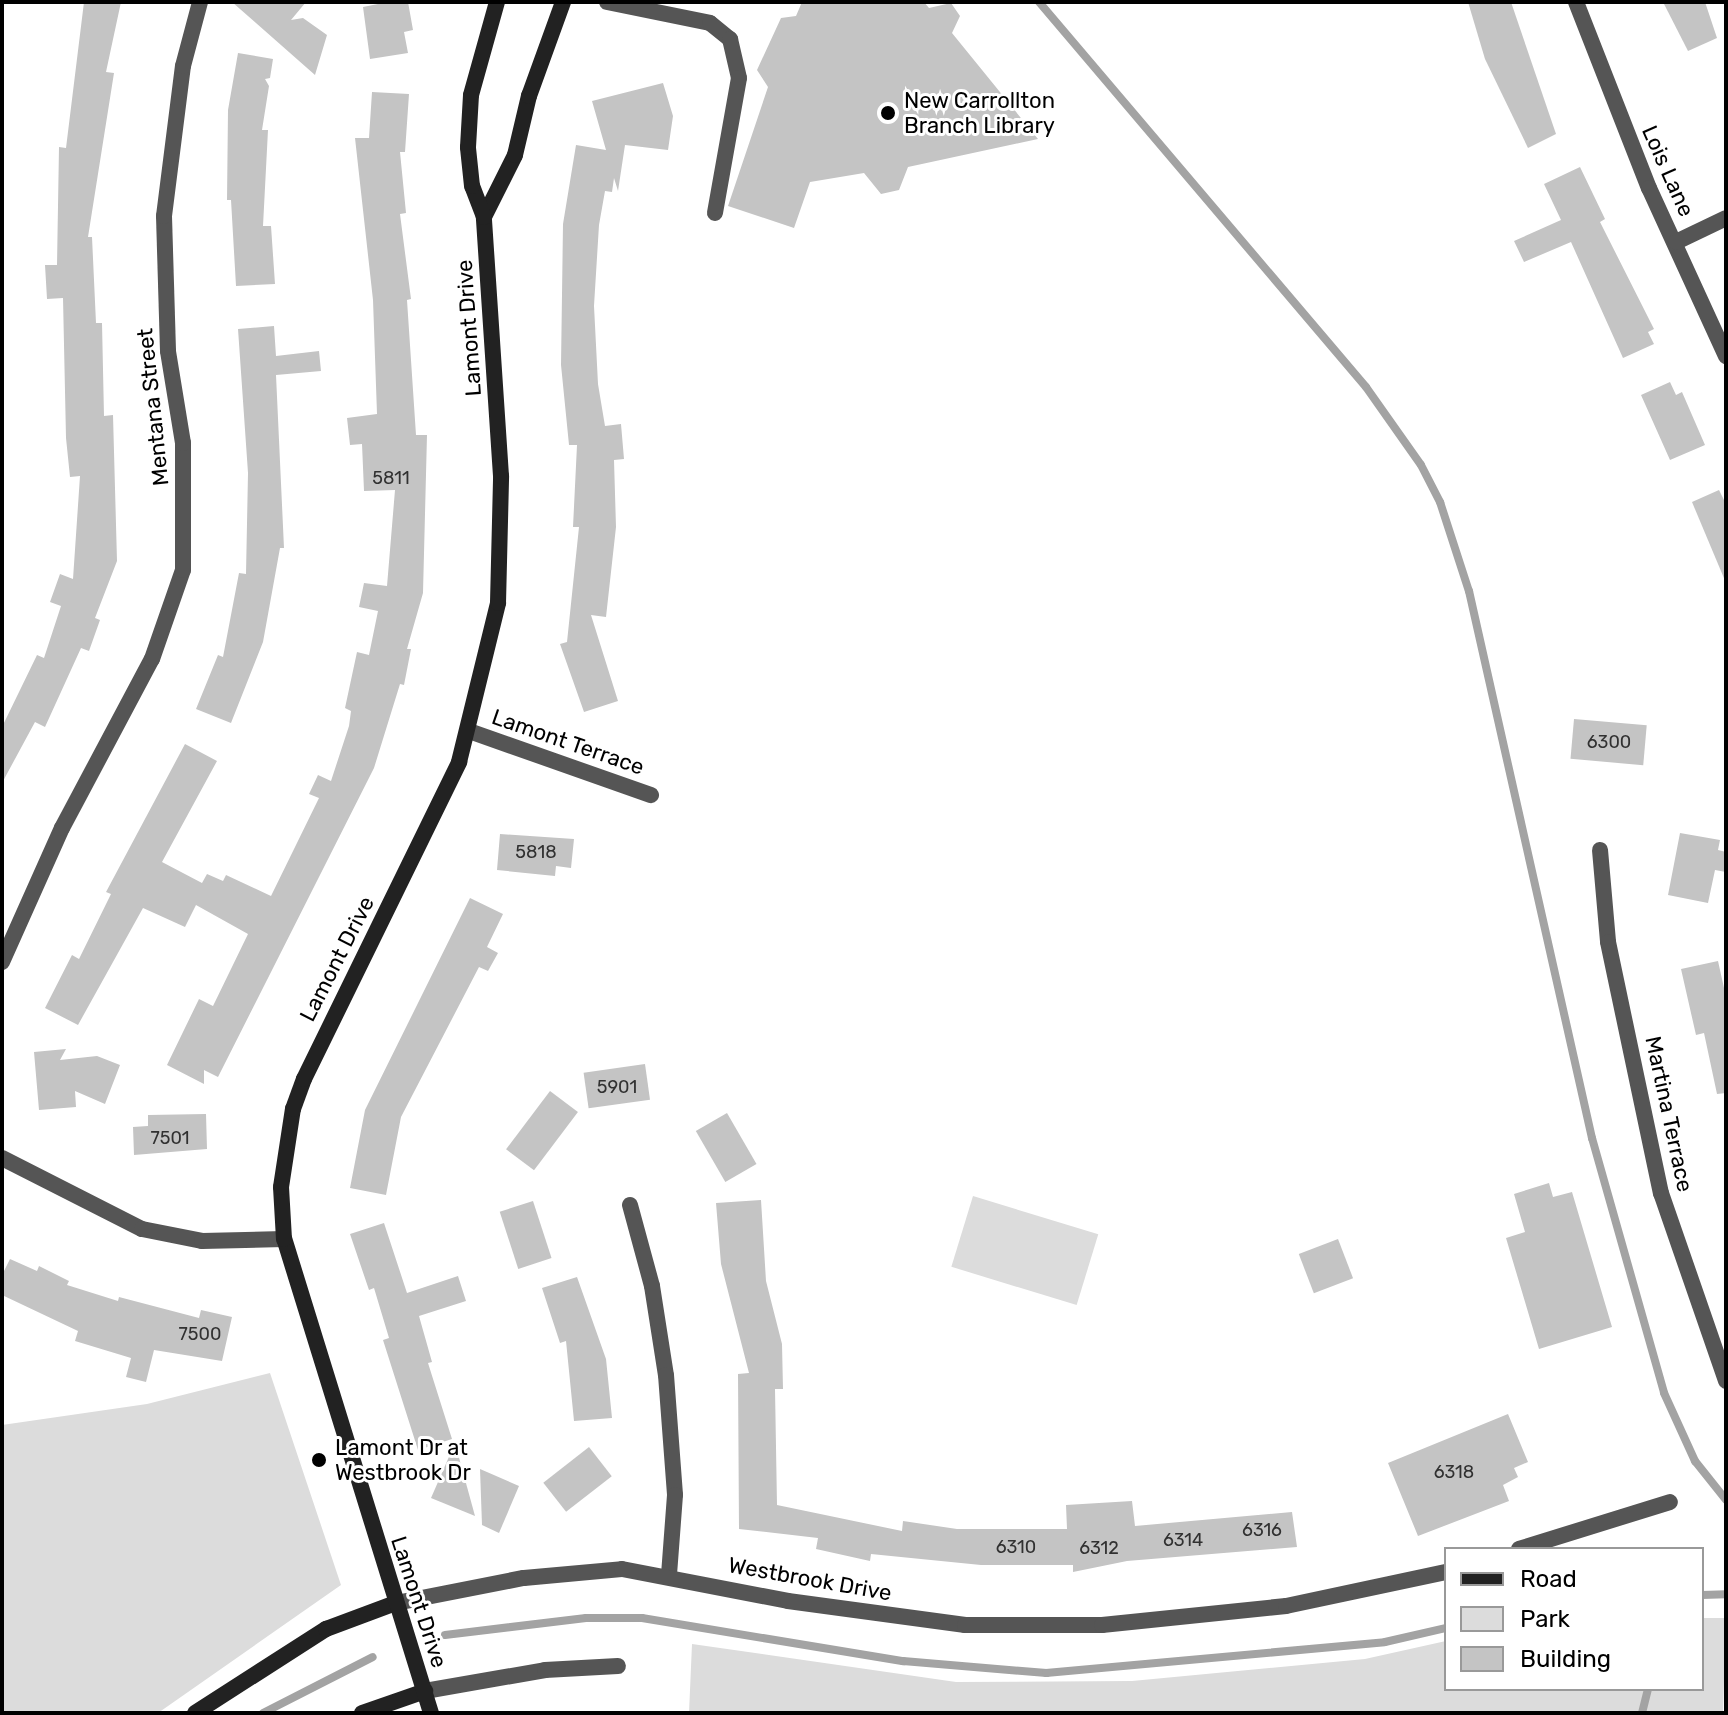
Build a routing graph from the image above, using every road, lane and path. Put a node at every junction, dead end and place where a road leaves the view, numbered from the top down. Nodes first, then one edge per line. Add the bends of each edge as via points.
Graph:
1 (200, 2) edge
2 (497, 2) edge
3 (563, 2) edge
4 (607, 2) edge
5 (1576, 2) edge
6 (715, 213) dead end
7 (484, 217) junction
8 (1726, 218) edge
9 (1676, 242) junction
10 (1726, 356) edge
11 (469, 731) junction
12 (651, 795) dead end
13 (1600, 850) dead end
14 (2, 962) edge
15 (2, 1158) edge
16 (630, 1205) dead end
17 (284, 1239) junction
18 (1726, 1381) edge
19 (1670, 1502) dead end
20 (1525, 1547) edge
21 (1444, 1572) edge
22 (669, 1575) junction
23 (396, 1603) junction
24 (618, 1666) dead end
25 (425, 1691) junction
26 (195, 1713) edge
27 (362, 1713) edge
28 (431, 1713) edge

1 - 14 street, Mentana Street via 183,66 164,216 168,351 184,454 183,570 152,659 62,828
2 - 7 street, Lamont Drive via 471,95 472,186
3 - 7 street, Lamont Drive via 529,96 515,155
4 - 6 street via 710,23 730,39 739,78
5 - 9 street, Lois Lane via 1599,69
7 - 11 street, Lamont Drive via 503,550 498,603
8 - 9 street
9 - 10 street, Lois Lane
11 - 12 street, Lamont Terrace
11 - 17 street, Lamont Drive via 450,783 304,1079 282,1167
13 - 18 street, Martina Terrace via 1608,942 1661,1193
15 - 17 street via 142,1229 202,1241
16 - 22 street via 652,1286 666,1375 675,1495
17 - 23 street, Lamont Drive
19 - 20 street
21 - 22 street, Westbrook Drive via 1286,1606 1102,1625 1038,1626 881,1615
22 - 23 street, Westbrook Drive via 597,1569 464,1587
23 - 25 street, Lamont Drive
23 - 26 street, Westbrook Drive via 326,1629
24 - 25 street via 545,1670
25 - 27 street
25 - 28 street, Lamont Drive

